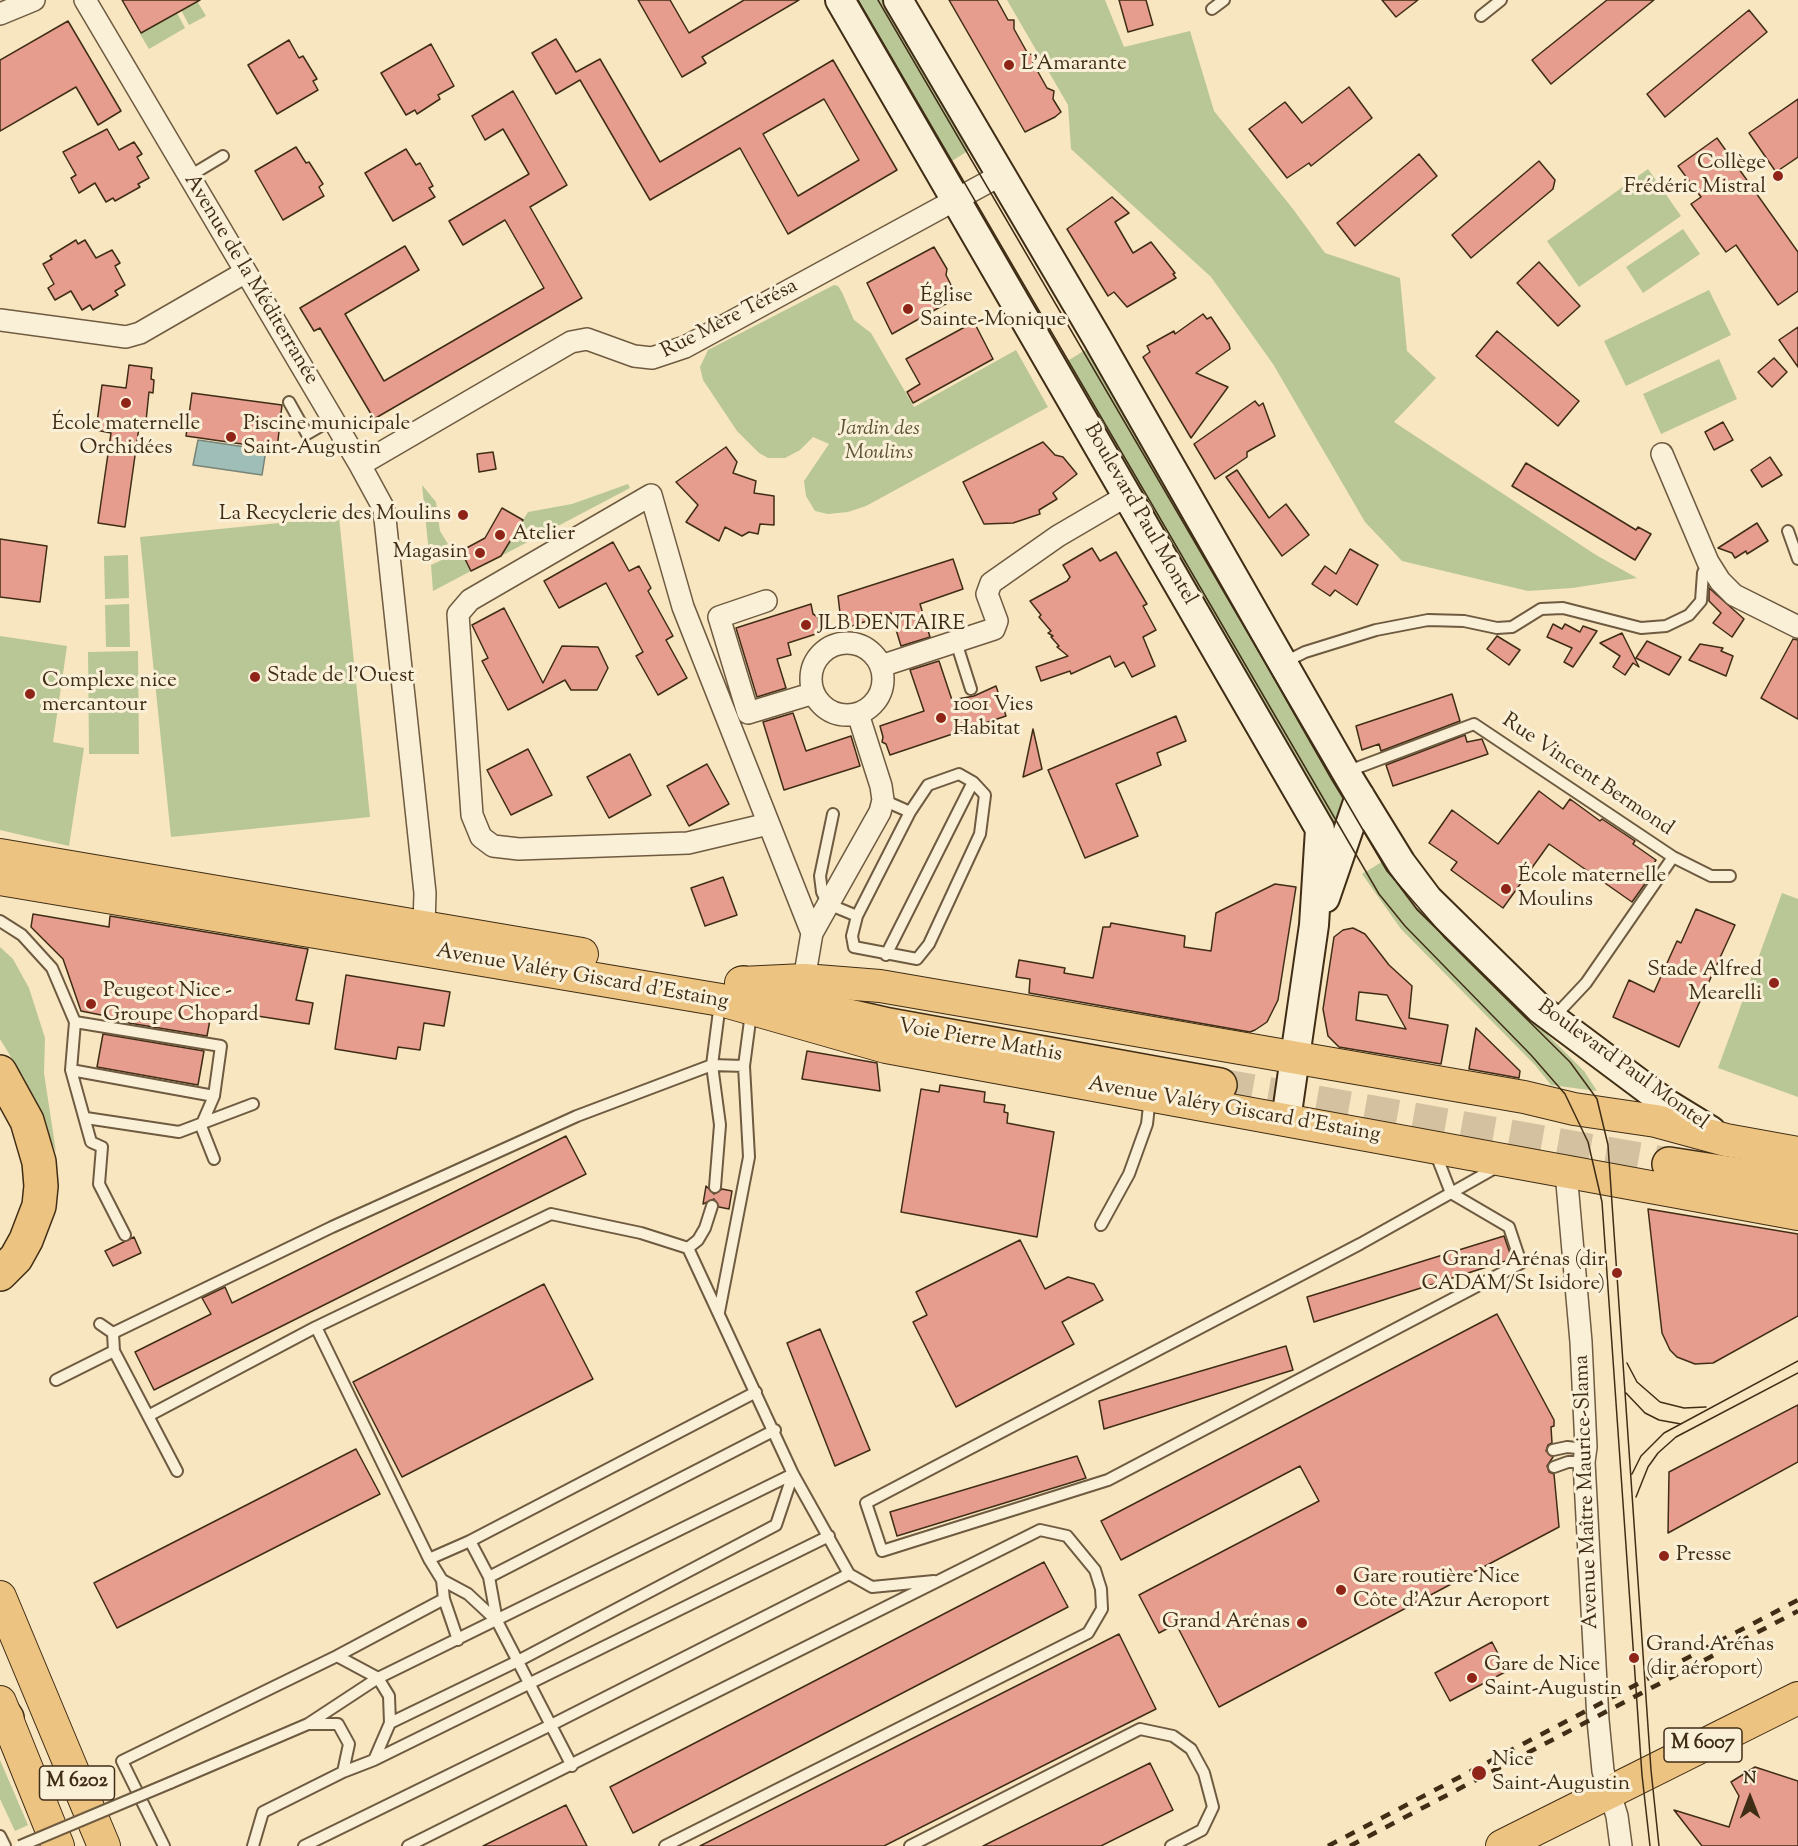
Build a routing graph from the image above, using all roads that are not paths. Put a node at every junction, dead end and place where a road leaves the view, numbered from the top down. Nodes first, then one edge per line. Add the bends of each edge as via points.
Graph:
1 (34, 0) edge
2 (85, 0) edge
3 (840, 0) edge
4 (898, 0) edge
5 (1224, 0) edge
6 (1501, 0) edge
7 (1212, 9) dead end
8 (0, 14) edge
9 (1481, 16) dead end
10 (223, 156) dead end
11 (1001, 175) junction
12 (188, 177) junction
13 (955, 202) junction
14 (244, 273) junction
15 (0, 320) edge
16 (289, 402) dead end
17 (333, 419) junction
18 (1662, 454) dead end
19 (360, 465) junction
20 (1128, 495) junction
21 (1788, 531) dead end
22 (1798, 559) edge
23 (1708, 562) junction
24 (766, 601) dead end
25 (1798, 627) edge
26 (956, 642) junction
27 (1282, 663) junction
28 (881, 666) junction
29 (971, 689) dead end
30 (814, 693) junction
31 (858, 714) junction
32 (1345, 772) junction
33 (973, 782) junction
34 (1360, 796) junction
35 (883, 800) junction
36 (910, 812) junction
37 (832, 814) dead end
38 (768, 824) junction
39 (1673, 856) junction
40 (1, 876) edge
41 (1730, 876) dead end
42 (828, 904) junction
43 (857, 916) junction
44 (0, 921) edge
45 (1314, 925) junction
46 (424, 926) junction
47 (812, 933) junction
48 (886, 955) junction
49 (804, 980) junction
50 (739, 998) junction
51 (1551, 1019) junction
52 (75, 1022) junction
53 (1296, 1058) junction
54 (712, 1065) junction
55 (744, 1066) junction
56 (71, 1070) junction
57 (0, 1072) edge
58 (1220, 1085) tunnel mouth
59 (214, 1096) junction
60 (1150, 1097) junction
61 (253, 1104) dead end
62 (86, 1118) junction
63 (1286, 1120) junction
64 (201, 1126) junction
65 (1726, 1140) junction
66 (1433, 1147) junction
67 (1798, 1153) edge
68 (214, 1159) dead end
69 (1508, 1161) junction
70 (1669, 1164) tunnel mouth
71 (1566, 1172) junction
72 (1798, 1184) edge
73 (715, 1187) dead end
74 (1451, 1194) junction
75 (712, 1206) dead end
76 (1798, 1214) edge
77 (1101, 1225) dead end
78 (125, 1234) dead end
79 (688, 1248) junction
80 (0, 1274) edge
81 (719, 1312) junction
82 (100, 1324) dead end
83 (316, 1327) junction
84 (113, 1333) junction
85 (114, 1351) junction
86 (56, 1380) dead end
87 (756, 1392) junction
88 (148, 1416) junction
89 (775, 1430) junction
90 (1553, 1450) dead end
91 (1585, 1455) junction
92 (1554, 1467) dead end
93 (177, 1471) dead end
94 (794, 1474) junction
95 (829, 1536) junction
96 (470, 1541) junction
97 (429, 1559) junction
98 (849, 1574) junction
99 (489, 1577) junction
100 (442, 1580) junction
101 (934, 1581) junction
102 (0, 1597) edge
103 (444, 1599) junction
104 (497, 1621) junction
105 (458, 1640) junction
106 (337, 1656) junction
107 (518, 1661) junction
108 (378, 1678) junction
109 (529, 1683) junction
110 (1798, 1698) edge
111 (2, 1709) edge
112 (390, 1723) junction
113 (308, 1724) junction
114 (551, 1725) junction
115 (374, 1760) junction
116 (572, 1766) junction
117 (343, 1772) junction
118 (1608, 1791) junction
119 (0, 1836) edge
120 (5, 1846) edge
121 (20, 1846) edge
122 (58, 1846) edge
123 (104, 1846) edge
124 (164, 1846) edge
125 (253, 1846) edge
126 (304, 1846) edge
127 (408, 1846) edge
128 (665, 1846) edge
129 (910, 1846) edge
130 (1171, 1846) edge
131 (1502, 1846) edge
132 (1621, 1846) edge

1 - 8 street
2 - 12 street, Avenue de la Méditerranée
3 - 13 main road, Boulevard Paul Montel
4 - 11 main road, Boulevard Paul Montel
5 - 7 lane
6 - 9 lane
10 - 12 lane
11 - 13 street, Rue Mère Térésa
11 - 27 main road, Boulevard Paul Montel
12 - 14 street, Avenue de la Méditerranée
13 - 19 street, Rue Mère Térésa via 671,354 633,356 587,339 571,342
13 - 20 main road, Boulevard Paul Montel
14 - 15 street via 140,333 126,337
14 - 17 street, Avenue de la Méditerranée
16 - 17 lane via 307,434
17 - 19 street, Avenue de la Méditerranée
18 - 23 street
19 - 46 street, Avenue de la Méditerranée via 386,518 425,893
20 - 26 street via 1058,536 991,583 987,594 997,621 994,630
20 - 45 main road, Boulevard Paul Montel via 1320,829
21 - 22 lane
23 - 25 street via 1734,595
23 - 27 lane via 1701,600 1689,615 1666,626 1641,628 1563,608 1541,609 1512,627 1428,620 1356,636
24 - 30 street via 719,617 748,713
26 - 28 street
26 - 29 lane
27 - 32 main road, Boulevard Paul Montel
28 - 30 street via 875,656 857,644 834,645 817,660 811,681
28 - 31 street via 882,690 868,709
30 - 31 street via 827,709 837,714
31 - 35 street
32 - 34 main road, Boulevard Paul Montel
32 - 39 lane, Rue Vincent Bermond via 1474,724
33 - 36 lane via 958,774 928,785
33 - 48 lane
33 - 48 lane via 985,795 980,834 929,944 917,959
34 - 45 main road
34 - 51 main road, Boulevard Paul Montel via 1428,898
35 - 36 lane
35 - 42 street
36 - 43 lane
37 - 42 lane via 820,876
38 - 38 street via 684,607 651,495 470,600 458,614 472,815 481,837 493,846 519,849 688,843
38 - 47 street
39 - 41 lane, Rue Vincent Bermond via 1711,876
39 - 51 lane, Rue Vincent Bermond via 1586,983
40 - 46 main road, Avenue Valéry Giscard d'Estaing
40 - 50 main road, Avenue Valéry Giscard d'Estaing
42 - 43 lane
42 - 47 street
43 - 48 lane via 854,946
44 - 52 lane via 22,935 52,968
45 - 53 main road
46 - 50 main road, Avenue Valéry Giscard d'Estaing
47 - 49 street
49 - 50 main road, Avenue Valéry Giscard d'Estaing
49 - 53 main road, Avenue Valéry Giscard d'Estaing via 880,986
50 - 54 lane
50 - 55 lane
50 - 58 highway, Voie Pierre Mathis via 796,1004 889,1025
50 - 60 main road, Avenue Valéry Giscard d'Estaing via 886,1047
51 - 65 main road, Boulevard Paul Montel via 1667,1104
52 - 56 lane
52 - 59 lane via 221,1046
53 - 63 main road
53 - 65 main road, Avenue Valéry Giscard d'Estaing via 1626,1115
54 - 55 lane
54 - 73 lane via 720,1125
54 - 84 lane via 577,1116 332,1227
55 - 81 lane via 749,1157
56 - 59 lane
56 - 62 lane
57 - 80 highway via 27,1121 39,1162 41,1186 39,1206 26,1240
59 - 64 lane
60 - 63 main road, Avenue Valéry Giscard d'Estaing
60 - 77 lane via 1147,1124 1129,1174
61 - 64 lane
62 - 64 lane via 179,1132
62 - 78 lane via 91,1142 102,1147 99,1184
63 - 66 main road, Avenue Valéry Giscard d'Estaing
64 - 68 lane
65 - 67 main road, Avenue Valéry Giscard d'Estaing
66 - 69 main road, Avenue Valéry Giscard d'Estaing
66 - 74 lane
69 - 71 main road, Avenue Valéry Giscard d'Estaing
69 - 74 lane
70 - 72 highway
71 - 76 main road, Avenue Valéry Giscard d'Estaing
71 - 91 street, Avenue Maître Maurice-Slama via 1581,1342
74 - 74 lane via 1509,1227 1521,1263 1108,1480 882,1551 866,1503
75 - 79 lane via 705,1228
79 - 81 lane
79 - 83 lane via 641,1233 551,1214
81 - 87 lane
82 - 84 lane
83 - 88 lane
83 - 97 lane
84 - 85 lane
85 - 86 lane
85 - 88 lane
87 - 89 lane
87 - 96 lane
88 - 93 lane
89 - 94 lane
89 - 99 lane
90 - 91 lane
91 - 92 lane
91 - 118 street, Avenue Maître Maurice-Slama via 1598,1720
94 - 95 lane
94 - 104 lane
94 - 107 lane via 776,1525
95 - 98 lane
95 - 109 lane
96 - 97 lane
96 - 99 lane
97 - 100 lane
98 - 101 lane via 872,1587
98 - 114 lane
99 - 104 lane
100 - 103 lane
100 - 104 lane via 468,1594
101 - 116 lane
101 - 128 lane via 1040,1530 1067,1536 1095,1570 1102,1609 1088,1633
102 - 123 main road, M 6202
103 - 105 lane
103 - 106 lane
104 - 105 lane
104 - 107 lane
105 - 108 lane
106 - 108 lane
106 - 124 lane via 122,1761
107 - 109 lane
107 - 112 lane
108 - 112 lane via 389,1696
108 - 113 lane
109 - 114 lane
109 - 115 lane
110 - 118 main road, M 6007
111 - 122 main road, M 6202
112 - 115 lane
113 - 117 lane via 338,1724 349,1744
113 - 121 lane, bridge
114 - 116 lane
114 - 126 lane
115 - 117 lane
116 - 127 lane
117 - 125 lane via 263,1812
118 - 131 main road, M 6007
118 - 132 street, Avenue Maître Maurice-Slama via 1617,1816
119 - 120 lane
129 - 130 lane via 1140,1729 1173,1736 1191,1749 1204,1773 1213,1807 1202,1830

